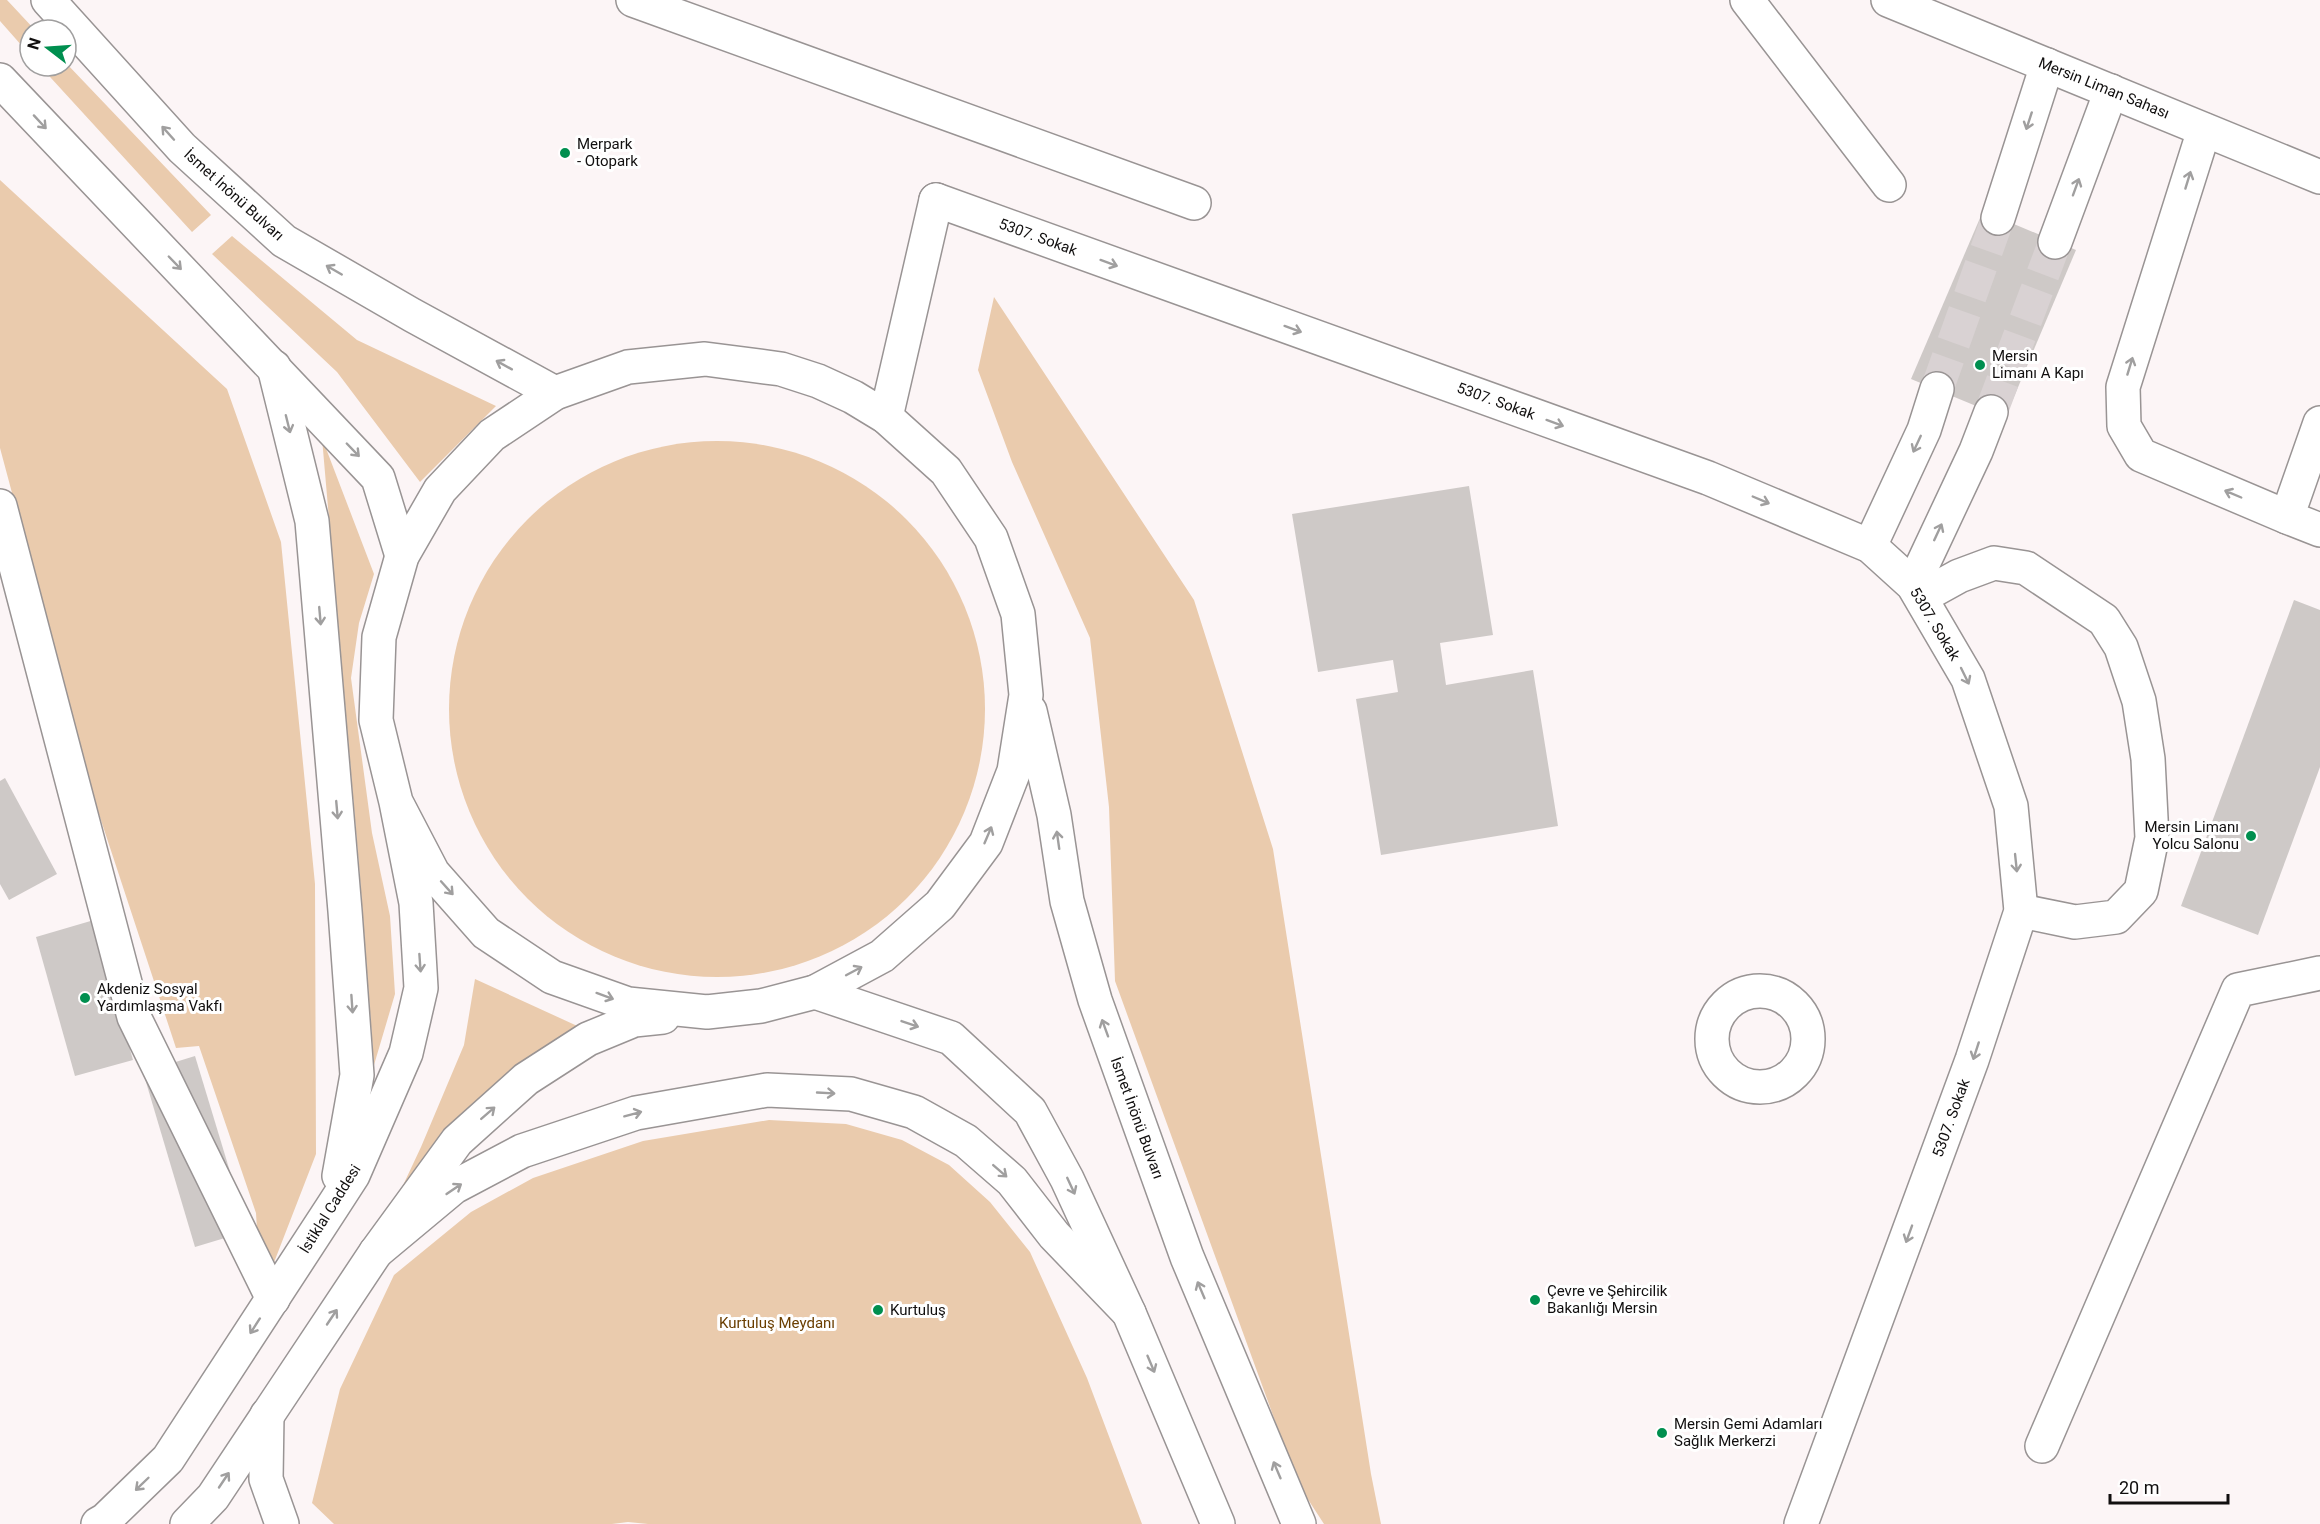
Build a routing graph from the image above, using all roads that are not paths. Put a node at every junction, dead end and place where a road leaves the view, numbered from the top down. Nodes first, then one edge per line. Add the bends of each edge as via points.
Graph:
1 (48, 0) edge
2 (633, 0) edge
3 (1747, 0) edge
4 (1888, 0) edge
5 (2047, 65) junction
6 (0, 80) edge
7 (2111, 91) junction
8 (2204, 129) junction
9 (2320, 177) edge
10 (1889, 186) dead end
11 (1194, 203) dead end
12 (1998, 218) tunnel mouth
13 (2055, 242) tunnel mouth
14 (274, 367) junction
15 (1937, 389) tunnel mouth
16 (555, 393) junction
17 (1991, 412) tunnel mouth
18 (886, 417) junction
19 (2320, 423) edge
20 (0, 506) edge
21 (2287, 518) junction
22 (2320, 530) edge
23 (1870, 546) junction
24 (402, 556) junction
25 (1917, 591) junction
26 (1026, 695) junction
27 (396, 802) junction
28 (2021, 911) junction
29 (2320, 973) edge
30 (814, 992) junction
31 (707, 1012) junction
32 (333, 1206) junction
33 (376, 1252) junction
34 (273, 1299) junction
35 (1129, 1312) junction
36 (267, 1415) junction
37 (2042, 1446) dead end
38 (98, 1524) edge
39 (187, 1524) edge
40 (282, 1524) edge
41 (1218, 1524) edge
42 (1299, 1524) edge
43 (1801, 1524) edge

16 -> 1 main road, İsmet İnönü Bulvarı via 284,241 182,148
2 - 11 main road
3 - 10 main road
4 - 5 main road, Mersin Liman Sahası
5 - 7 main road, Mersin Liman Sahası
5 -> 12 main road
6 -> 14 main road
7 - 8 main road, Mersin Liman Sahası
13 -> 7 main road
8 - 9 main road, Mersin Liman Sahası
21 -> 8 main road via 2141,455 2124,426 2123,387
14 -> 24 main road via 378,478
14 -> 32 main road via 312,521 354,1028 357,1075
15 -> 23 main road via 1924,429
16 - 18 main road via 628,367 705,359 781,369 853,397
16 - 24 main road via 492,435 440,490
25 -> 17 main road
18 -> 23 main road, 5307. Sokak via 936,200 1708,478
18 - 26 main road via 946,471 991,538 1018,614
19 - 21 main road
20 - 34 main road via 134,1017
21 - 22 main road
23 - 25 main road, 5307. Sokak
24 - 27 main road via 379,636 376,720
25 -> 28 main road, 5307. Sokak via 1968,679 2010,806
25 - 28 main road via 1994,563 2026,568 2104,620 2121,647 2139,701 2148,759 2152,838 2141,891 2116,917 2075,922
30 -> 26 main road via 891,949 940,905 986,843 1014,771
42 -> 26 main road, İsmet İnönü Bulvarı via 1187,1257 1095,1000 1067,901 1054,815
27 -> 31 main road via 433,873 486,933 552,977 627,1004
27 -> 32 main road, İstiklal Caddesi via 416,903 421,988 406,1053 353,1175
28 -> 43 main road, 5307. Sokak via 1968,1071
29 - 37 main road via 2238,990
30 - 31 main road via 761,1006
30 -> 35 main road via 951,1038 1030,1111 1067,1179
33 -> 31 main road via 457,1141 526,1079 588,1038 634,1020
32 - 34 main road, İstiklal Caddesi
33 -> 35 main road via 454,1187 522,1151 636,1113 767,1090 851,1094 914,1112 966,1141 1012,1181 1054,1235
36 -> 33 main road
34 -> 38 main road, İstiklal Caddesi via 168,1459
35 -> 41 main road
39 -> 36 main road via 213,1497
36 - 40 main road via 266,1479

